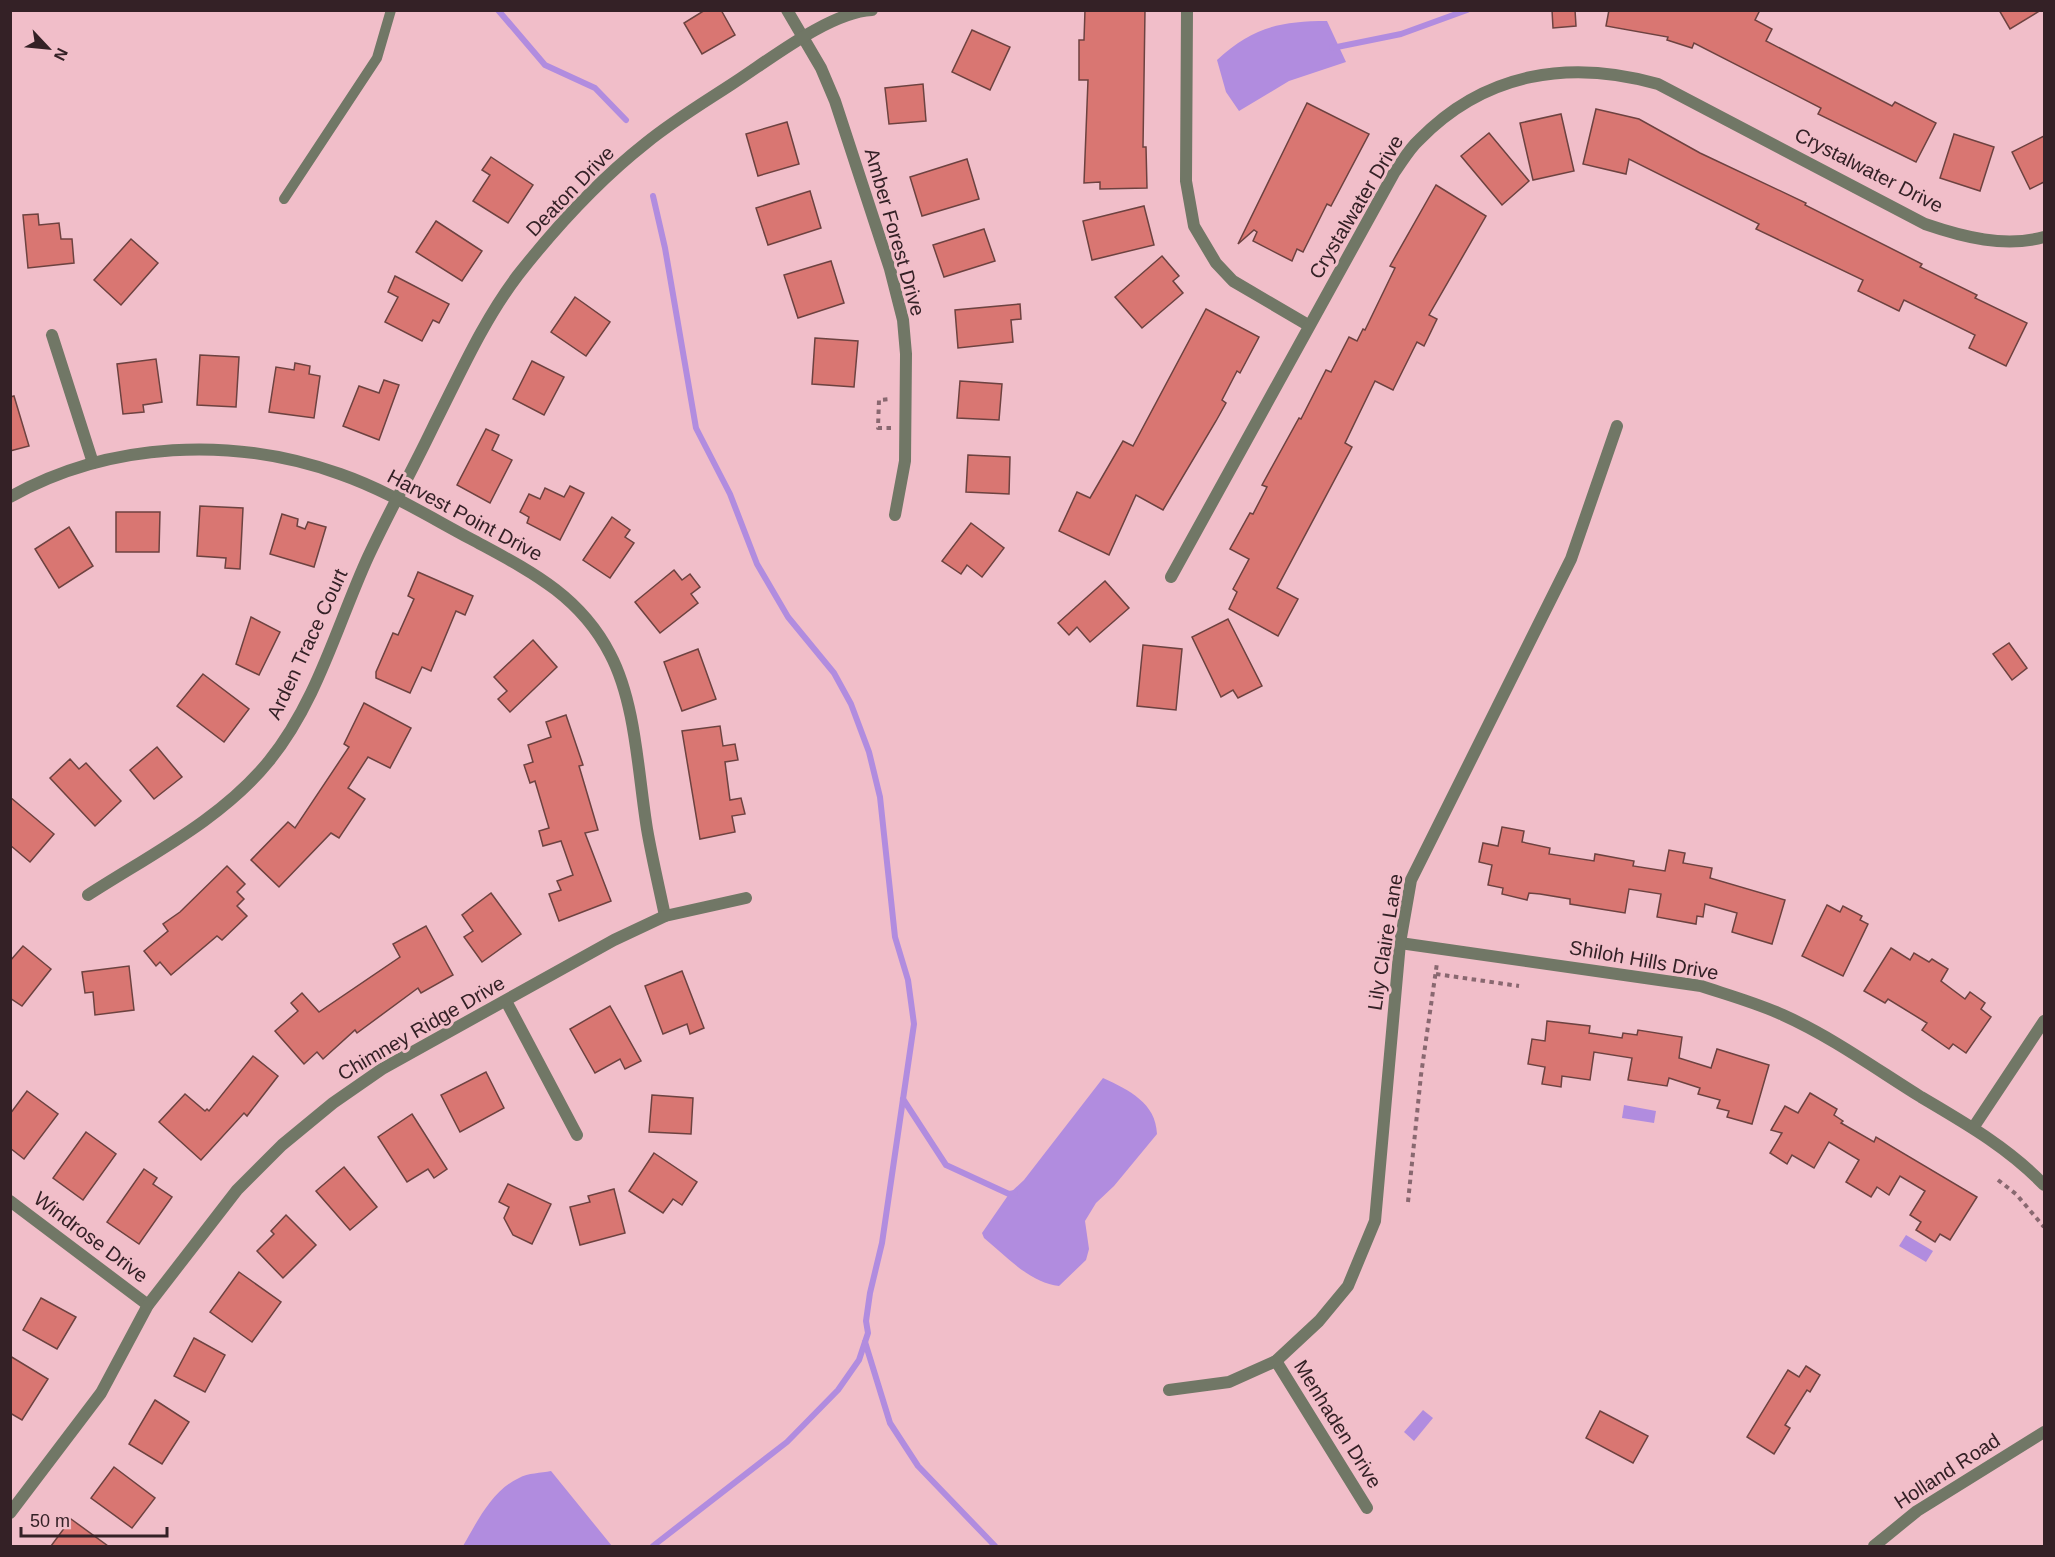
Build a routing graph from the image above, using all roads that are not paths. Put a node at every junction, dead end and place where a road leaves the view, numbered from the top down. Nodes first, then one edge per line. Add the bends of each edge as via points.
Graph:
1 (391, 10) edge
2 (787, 10) edge
3 (872, 10) edge
4 (1187, 10) edge
5 (803, 38) junction
6 (284, 200) dead end
7 (2044, 237) edge
8 (1308, 325) junction
9 (52, 335) dead end
10 (1617, 426) dead end
11 (93, 463) junction
12 (10, 497) edge
13 (397, 500) junction
14 (895, 515) dead end
15 (1171, 577) dead end
16 (88, 895) dead end
17 (746, 898) dead end
18 (665, 916) junction
19 (1400, 943) junction
20 (506, 1001) junction
21 (2044, 1020) edge
22 (1973, 1128) junction
23 (577, 1135) dead end
24 (2044, 1185) edge
25 (10, 1201) edge
26 (148, 1305) junction
27 (1276, 1361) junction
28 (1169, 1390) dead end
29 (2044, 1432) edge
30 (1367, 1508) dead end
31 (10, 1513) edge
32 (1874, 1546) edge

1 - 6 lane via 377,58
2 - 5 street, Amber Forest Drive
3 - 5 street, Deaton Drive via 861,11
4 - 8 street via 1186,181 1194,226 1216,263 1233,281
5 - 13 street, Deaton Drive via 647,142 547,242 493,311
5 - 14 street, Amber Forest Drive via 835,101 903,320 905,450
7 - 8 street, Crystalwater Drive via 2011,242 1957,235 1925,224 1658,84 1606,72 1558,72 1508,82 1480,95 1456,109 1418,141 1394,173
8 - 15 street, Crystalwater Drive
9 - 11 street
10 - 19 street, Lily Claire Lane via 1571,559 1411,879
11 - 12 street, Harvest Point Drive
11 - 13 street, Harvest Point Drive via 176,450 265,454 341,474
13 - 16 street, Arden Trace Court via 305,704 271,759 208,818
13 - 18 street, Harvest Point Drive via 529,570 566,595 595,628 620,679 638,753 647,828
17 - 18 street, Chimney Ridge Drive
18 - 20 street, Chimney Ridge Drive
19 - 22 street, Shiloh Hills Drive via 1710,989 1783,1015 1821,1034
19 - 27 street, Lily Claire Lane via 1375,1221 1348,1286 1319,1321
20 - 23 street
20 - 26 street, Chimney Ridge Drive via 382,1070 282,1145 237,1191
21 - 22 street
22 - 24 street, Shiloh Hills Drive via 2027,1167
25 - 26 street, Windrose Drive
26 - 31 street, Chimney Ridge Drive via 101,1393
27 - 28 street, Lily Claire Lane via 1229,1382
27 - 30 street, Menhaden Drive
29 - 32 street, Holland Road via 1917,1511

